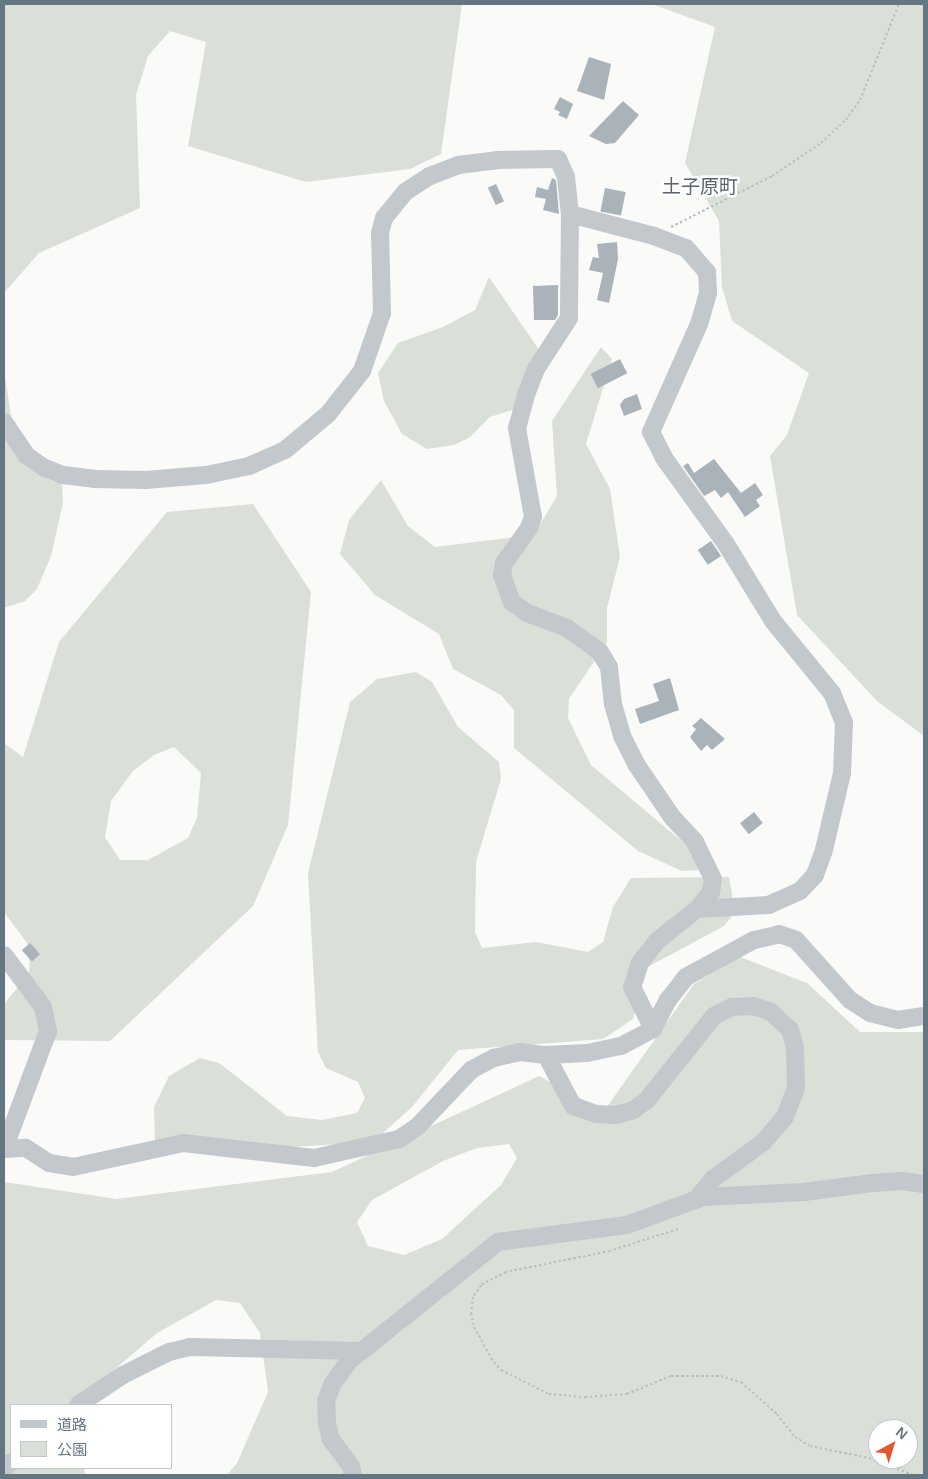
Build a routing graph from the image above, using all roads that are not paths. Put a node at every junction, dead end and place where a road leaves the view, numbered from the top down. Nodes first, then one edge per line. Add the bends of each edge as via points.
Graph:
1 (570, 214) junction
2 (4, 422) edge
3 (697, 909) junction
4 (4, 955) edge
5 (924, 1016) edge
6 (653, 1029) junction
7 (546, 1055) junction
8 (26, 1148) junction
9 (4, 1157) edge
10 (924, 1184) edge
11 (696, 1200) junction
12 (361, 1351) junction
13 (79, 1404) edge
14 (352, 1475) edge

1 - 2 street via 566,177 558,159 497,160 458,165 430,176 405,192 384,218 380,233 382,313 362,371 328,414 285,450 249,466 206,475 146,480 63,475 26,455
1 - 3 street via 569,318 536,369 517,428 533,517 504,563 502,581 512,602 568,628 600,652 609,667 613,704 622,736 636,764 706,860 713,879 711,892
1 - 3 street via 654,236 686,248 707,272 708,294 689,352 650,432 664,458 726,544 773,621 832,693 844,723 842,773 824,850 814,875 800,891 768,906
3 - 6 street via 657,941 640,963 632,987
4 - 8 street via 43,1007 48,1031 4,1149
5 - 6 street via 898,1020 870,1013 850,1000 796,940 779,934 754,940 686,977 668,1000
6 - 7 street via 621,1046 587,1053
7 - 8 street via 520,1052 494,1058 471,1070 428,1117 399,1139 314,1158 183,1143 73,1167 49,1163
7 - 11 street via 573,1106 596,1114 616,1114 633,1110 646,1101 714,1016 732,1007 753,1006 771,1012 790,1030 795,1047 796,1088 785,1117 762,1144 713,1179
8 - 9 street
10 - 11 street via 902,1181 872,1183
11 - 12 street via 627,1225 498,1242
12 - 13 street via 190,1347 169,1352 124,1374
12 - 14 street via 333,1384 326,1401 331,1439 351,1466

